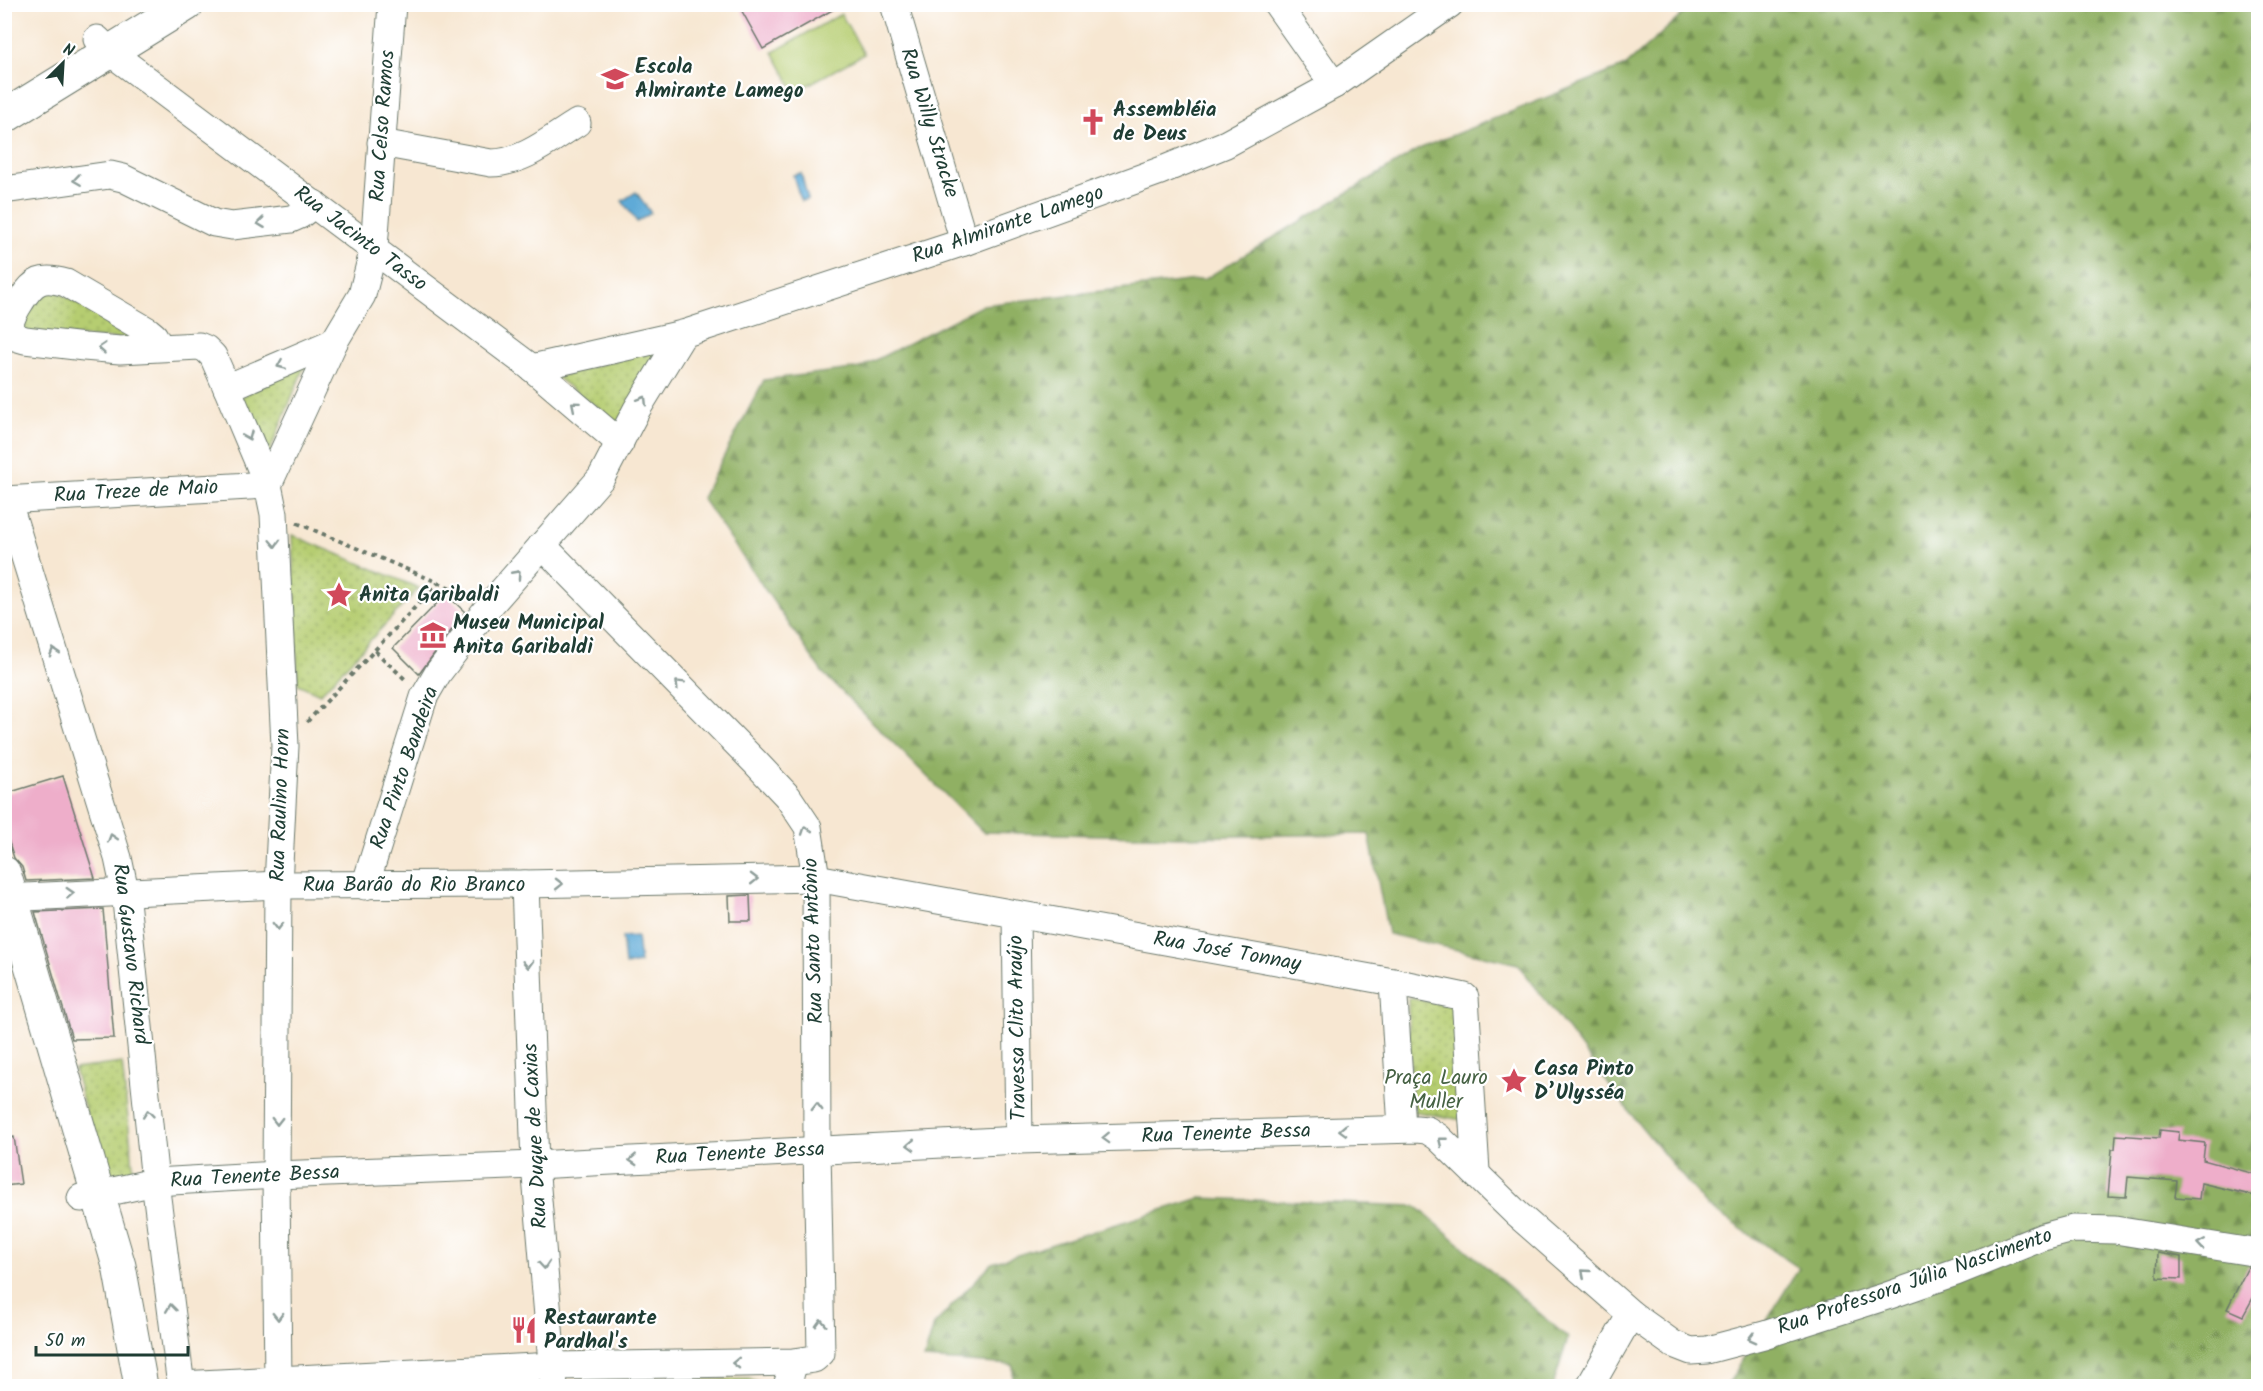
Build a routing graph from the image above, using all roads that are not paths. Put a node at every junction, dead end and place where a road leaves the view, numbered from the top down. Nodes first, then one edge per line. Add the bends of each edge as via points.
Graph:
1 (154, 4) edge
2 (187, 4) edge
3 (392, 4) edge
4 (894, 4) edge
5 (1277, 4) edge
6 (1450, 4) edge
7 (104, 46) junction
8 (1334, 85) junction
9 (4, 99) edge
10 (4, 117) edge
11 (577, 123) dead end
12 (381, 143) junction
13 (4, 189) edge
14 (314, 204) junction
15 (964, 242) junction
16 (374, 248) junction
17 (683, 334) junction
18 (334, 342) junction
19 (160, 348) junction
20 (532, 368) junction
21 (227, 388) junction
22 (620, 443) junction
23 (268, 485) junction
24 (6, 500) edge
25 (542, 545) junction
26 (816, 878) junction
27 (525, 884) junction
28 (278, 885) junction
29 (365, 886) junction
30 (7, 889) edge
31 (125, 891) junction
32 (1016, 915) junction
33 (4, 929) edge
34 (1393, 982) junction
35 (54, 1071) junction
36 (1402, 1128) junction
37 (1019, 1140) junction
38 (817, 1149) junction
39 (535, 1165) junction
40 (1476, 1171) junction
41 (276, 1175) junction
42 (155, 1182) junction
43 (90, 1197) junction
44 (2259, 1253) edge
45 (1631, 1314) junction
46 (791, 1374) edge
47 (554, 1376) edge
48 (278, 1383) edge
49 (122, 1386) edge
50 (141, 1386) edge
51 (181, 1386) edge
52 (1590, 1386) edge

1 - 7 main road
2 - 7 main road
3 - 12 street, Rua Celso Ramos
4 - 15 street, Rua Willy Stracke
5 - 8 street
6 - 8 street, Rua Almirante Lamego
7 - 9 main road
7 - 10 main road
7 - 14 street, Rua Jacinto Tasso
8 - 15 street, Rua Almirante Lamego via 1226,144
11 - 12 street via 505,163
12 - 16 street, Rua Celso Ramos
14 -> 13 street via 291,219 232,226 214,223 110,175
14 - 16 street, Rua Jacinto Tasso
15 - 17 street, Rua Almirante Lamego
16 - 18 street via 362,295
16 - 20 street, Rua Jacinto Tasso
17 - 20 street, Rua Almirante Lamego
22 -> 17 street, Rua Pinto Bandeira
18 -> 21 street
18 - 23 street
19 -> 19 street via 120,350 25,340 15,337 9,327 30,286 54,279 148,331
19 - 21 street, Rua Raulino Horn via 206,348
22 -> 20 street, Rua Jacinto Tasso
21 -> 23 street, Rua Raulino Horn
22 - 25 street, Rua Pinto Bandeira via 601,478
23 - 24 street, Rua Treze de Maio
23 -> 28 street, Rua Raulino Horn via 274,514 285,746
31 -> 24 street, Rua Gustavo Richard
26 -> 25 street, Rua Santo Antônio via 808,827 788,797
29 -> 25 street, Rua Pinto Bandeira via 424,697 490,605
27 -> 26 street, Rua Barão do Rio Branco
26 - 32 street, Rua José Tonnay
38 -> 26 street, Rua Santo Antônio
27 - 29 street, Rua Barão do Rio Branco
27 -> 39 street, Rua Duque de Caxias
28 - 29 street, Rua Barão do Rio Branco
28 - 31 street, Rua Barão do Rio Branco
28 -> 41 street, Rua Raulino Horn
30 -> 31 street, Rua Barão do Rio Branco
30 - 35 main road
42 -> 31 street, Rua Gustavo Richard
32 - 34 street, Rua José Tonnay
32 - 37 street, Travessa Clito Araújo
33 - 35 main road
34 - 36 street
34 - 40 street, Rua José Tonnay via 1465,997
35 - 43 main road
36 -> 37 street, Rua Tenente Bessa
40 -> 36 street, Rua Professora Júlia Nascimento via 1427,1130
37 -> 38 street, Rua Tenente Bessa
38 -> 39 street, Rua Tenente Bessa
46 -> 38 street, Rua Santo Antônio via 821,1353 822,1345
39 - 41 street, Rua Tenente Bessa
39 -> 47 street, Rua Duque de Caxias
45 -> 40 street, Rua Professora Júlia Nascimento via 1517,1214
41 - 42 street, Rua Tenente Bessa
41 -> 48 street, Rua Raulino Horn
42 - 43 street, Rua Tenente Bessa
51 -> 42 street, Rua Gustavo Richard
43 - 49 main road
43 - 50 main road via 119,1266
44 -> 45 street, Rua Professora Júlia Nascimento via 2115,1230 2073,1228 1887,1296 1707,1350 1691,1351 1673,1344
45 - 52 street
46 -> 47 street
47 - 48 street
48 - 51 street

